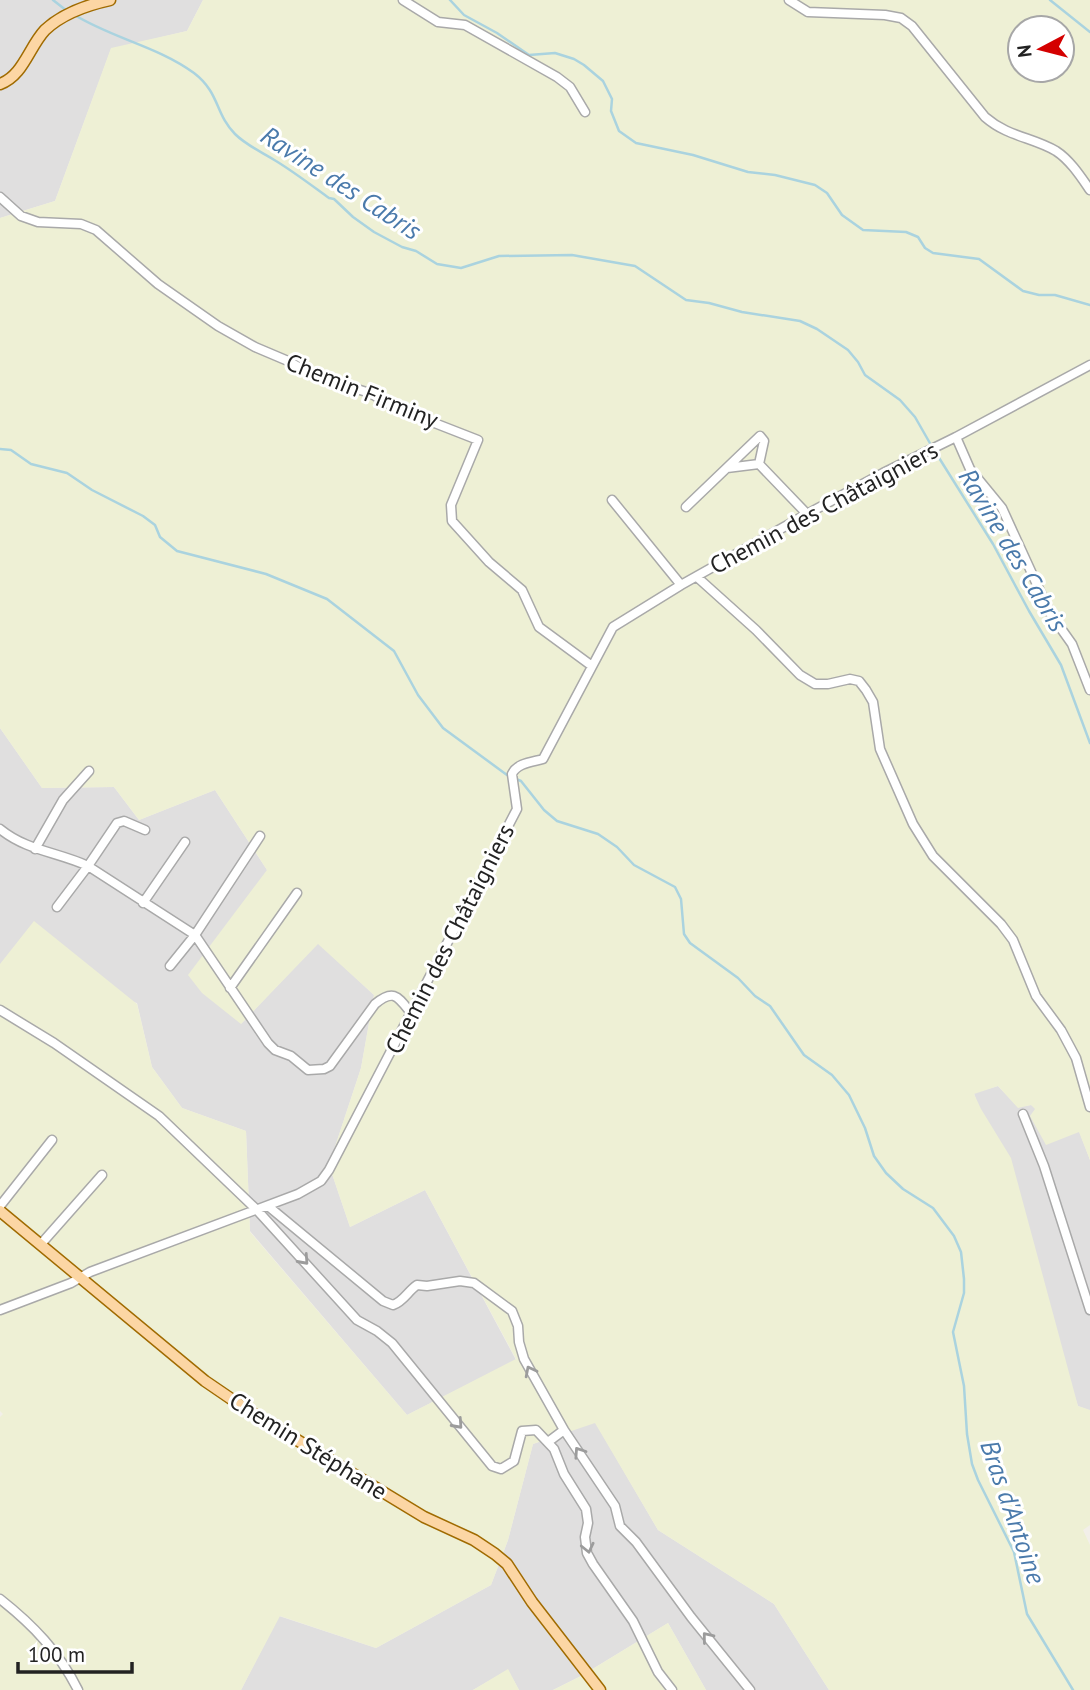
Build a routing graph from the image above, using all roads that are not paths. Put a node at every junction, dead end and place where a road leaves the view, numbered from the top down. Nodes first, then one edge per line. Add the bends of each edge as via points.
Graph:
1 (110, 0) edge
2 (403, 0) edge
3 (789, 0) edge
4 (91, 3) edge
5 (0, 84) edge
6 (585, 112) dead end
7 (1090, 190) edge
8 (0, 197) edge
9 (1090, 365) edge
10 (956, 437) junction
11 (759, 464) junction
12 (727, 468) junction
13 (612, 500) dead end
14 (686, 507) dead end
15 (807, 514) junction
16 (696, 577) junction
17 (681, 584) junction
18 (592, 666) junction
19 (1090, 690) edge
20 (89, 771) dead end
21 (0, 829) edge
22 (145, 830) dead end
23 (260, 836) dead end
24 (185, 842) dead end
25 (35, 849) junction
26 (88, 866) junction
27 (297, 893) dead end
28 (143, 903) junction
29 (57, 907) dead end
30 (195, 935) junction
31 (170, 966) dead end
32 (230, 988) junction
33 (0, 1010) edge
34 (411, 1013) junction
35 (1090, 1107) edge
36 (1023, 1114) dead end
37 (52, 1140) dead end
38 (102, 1175) dead end
39 (268, 1206) junction
40 (0, 1208) edge
41 (257, 1210) junction
42 (41, 1244) junction
43 (82, 1278) junction
44 (0, 1310) edge
45 (1090, 1310) edge
46 (564, 1430) junction
47 (548, 1442) junction
48 (0, 1599) edge
49 (78, 1690) edge
50 (600, 1690) edge
51 (672, 1690) edge
52 (750, 1690) edge

1 - 4 main road
2 - 6 street via 438,22 465,25 557,77 570,87
3 - 7 street via 808,12 901,18 999,130 1056,152
4 - 5 main road via 45,31 12,78
8 - 18 street, Chemin Firminy via 21,216 38,222 81,224 96,230 158,284 255,347 317,377 370,393 478,440 451,506 452,521 522,590 539,626
9 - 10 street, Chemin des Châtaigniers
10 - 15 street, Chemin des Châtaigniers
10 - 19 street via 970,469 1002,508 1050,613 1072,644
11 - 12 street
11 - 12 street via 764,441 760,436
11 - 15 street
12 - 14 street
13 - 17 street
15 - 16 street, Chemin des Châtaigniers
16 - 17 street, Chemin des Châtaigniers
16 - 35 street via 800,675 815,684 859,681 866,690 873,702 880,749 913,824 933,856 1013,940 1036,996 1076,1058
17 - 18 street, Chemin des Châtaigniers via 613,627
18 - 34 street, Chemin des Châtaigniers via 543,759 514,769 517,810
20 - 25 street via 63,800
21 - 25 street
22 - 26 street via 124,821 117,823
23 - 30 street
24 - 28 street
25 - 26 street
26 - 28 street
26 - 29 street
27 - 32 street
28 - 30 street
30 - 31 street
30 - 32 street
32 - 34 street via 268,1043 308,1070 330,1066 382,998 398,997
33 - 41 street via 159,1116
34 - 39 street, Chemin des Châtaigniers via 321,1181
36 - 45 street
37 - 40 street
38 - 42 street
39 - 41 street, Chemin des Châtaigniers
46 -> 39 street via 524,1359 512,1311 499,1299 474,1283 460,1281 416,1285 402,1301 393,1305 383,1301
40 - 42 main road, Chemin Stéphane
41 - 43 street, Chemin des Châtaigniers
41 -> 47 street via 357,1320 392,1343 492,1466 501,1469 514,1461 522,1431 536,1430
42 - 43 main road, Chemin Stéphane
43 - 44 street, Chemin des Châtaigniers
43 - 50 main road, Chemin Stéphane via 205,1381 246,1409 424,1517 495,1554
46 - 47 street
52 -> 46 street via 620,1526 615,1506
47 -> 51 street via 586,1509 587,1553
48 - 49 street via 48,1642

